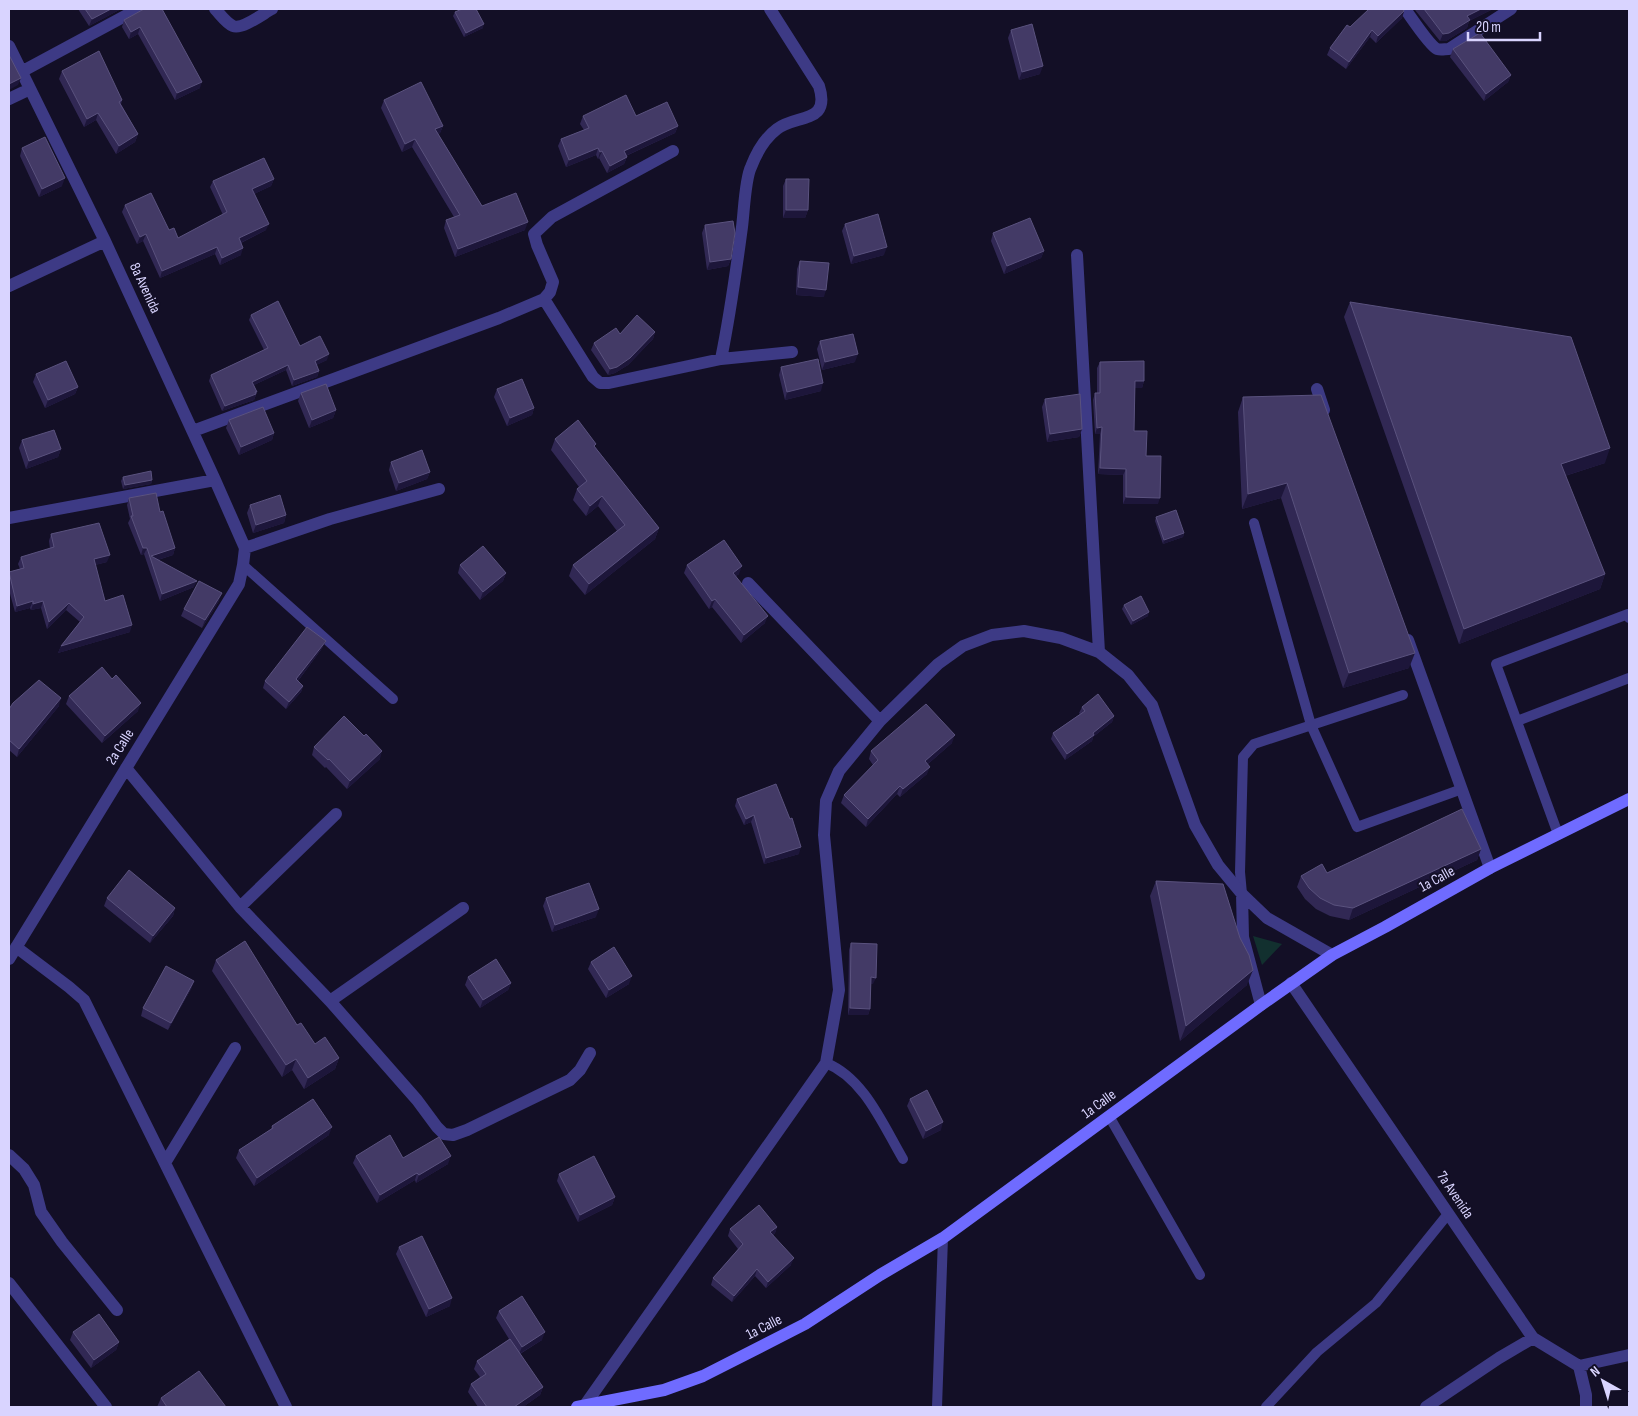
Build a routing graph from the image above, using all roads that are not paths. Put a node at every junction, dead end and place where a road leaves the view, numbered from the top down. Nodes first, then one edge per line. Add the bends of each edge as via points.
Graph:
1 (138, 9) edge
2 (215, 9) edge
3 (272, 9) edge
4 (770, 9) edge
5 (1404, 9) edge
6 (1511, 9) edge
7 (9, 46) edge
8 (21, 72) junction
9 (30, 90) junction
10 (9, 99) edge
11 (673, 151) dead end
12 (105, 241) junction
13 (1077, 255) dead end
14 (9, 286) edge
15 (544, 298) junction
16 (792, 352) dead end
17 (720, 359) junction
18 (1317, 389) dead end
19 (1330, 426) edge
20 (193, 431) junction
21 (216, 480) junction
22 (439, 489) dead end
23 (9, 518) edge
24 (1254, 523) dead end
25 (244, 548) junction
26 (243, 565) junction
27 (748, 583) dead end
28 (1629, 618) edge
29 (1405, 631) edge
30 (1099, 652) junction
31 (1629, 678) edge
32 (1403, 695) dead end
33 (393, 699) dead end
34 (880, 721) junction
35 (1517, 721) junction
36 (1311, 725) junction
37 (126, 768) junction
38 (1462, 789) junction
39 (1629, 799) edge
40 (336, 814) dead end
41 (1558, 834) junction
42 (1490, 868) junction
43 (1242, 894) junction
44 (240, 907) junction
45 (462, 908) dead end
46 (16, 948) junction
47 (1332, 955) junction
48 (9, 959) edge
49 (1291, 983) junction
50 (330, 1001) junction
51 (1261, 1005) junction
52 (236, 1048) dead end
53 (590, 1053) dead end
54 (826, 1063) junction
55 (1109, 1116) junction
56 (9, 1155) edge
57 (903, 1159) dead end
58 (165, 1163) junction
59 (1448, 1214) junction
60 (943, 1238) junction
61 (1200, 1275) dead end
62 (9, 1283) edge
63 (117, 1310) dead end
64 (1533, 1338) junction
65 (1629, 1354) edge
66 (1579, 1366) junction
67 (581, 1406) edge
68 (106, 1407) edge
69 (286, 1407) edge
70 (937, 1407) edge
71 (1266, 1407) edge
72 (1426, 1407) edge
73 (1586, 1407) edge

1 - 8 street
2 - 3 street via 232,26 238,27
4 - 17 street via 819,86 823,98 821,108 812,115 777,128 750,168 732,306
5 - 6 street via 1431,45 1444,50
7 - 8 street, 8a Avenida
8 - 9 street, 8a Avenida
9 - 10 street
9 - 12 street, 8a Avenida
11 - 15 street via 552,216 538,228 534,234 537,245 553,282
12 - 14 street
12 - 20 street, 8a Avenida
13 - 30 street
15 - 17 street via 593,377 600,383
15 - 20 street via 499,318
16 - 17 street
18 - 19 street
20 - 21 street, 8a Avenida
21 - 23 street
21 - 25 street, 8a Avenida
22 - 25 street via 330,519
24 - 36 lane
25 - 26 street, 2a Calle
26 - 33 lane
26 - 37 street, 2a Calle via 239,584
27 - 34 street
28 - 35 lane via 1628,614 1496,664
29 - 38 street
30 - 34 street via 1060,638 1024,631 992,635 964,646 938,664
30 - 43 street via 1128,675 1152,705 1195,824 1218,865
31 - 35 lane
32 - 36 lane
34 - 54 street via 839,771 826,801 824,835 839,990
35 - 41 lane
36 - 38 lane via 1357,827
36 - 43 lane via 1254,744 1243,757
37 - 44 street
37 - 46 street, 2a Calle
38 - 42 street
39 - 41 main road, 1a Calle
40 - 44 street
41 - 42 main road, 1a Calle
42 - 47 main road, 1a Calle
43 - 47 street via 1267,918
43 - 51 street via 1243,938
44 - 50 street
45 - 50 street
46 - 48 street, 2a Calle
46 - 58 street via 84,1000
47 - 49 main road, 1a Calle
49 - 51 main road, 1a Calle
49 - 59 street, 7a Avenida
50 - 53 street via 444,1134 453,1135 467,1130 570,1080
51 - 55 main road, 1a Calle
52 - 58 street
54 - 57 lane via 838,1068 858,1087
54 - 67 street
55 - 60 main road, 1a Calle
55 - 61 lane
56 - 63 street via 24,1169 34,1185 41,1212
58 - 69 street
59 - 64 street, 7a Avenida
59 - 71 lane via 1376,1303 1317,1352
60 - 67 main road, 1a Calle via 805,1324 704,1376 664,1390
60 - 70 lane
62 - 68 street
64 - 66 street, 7a Avenida
64 - 72 street
65 - 66 street
66 - 73 street

